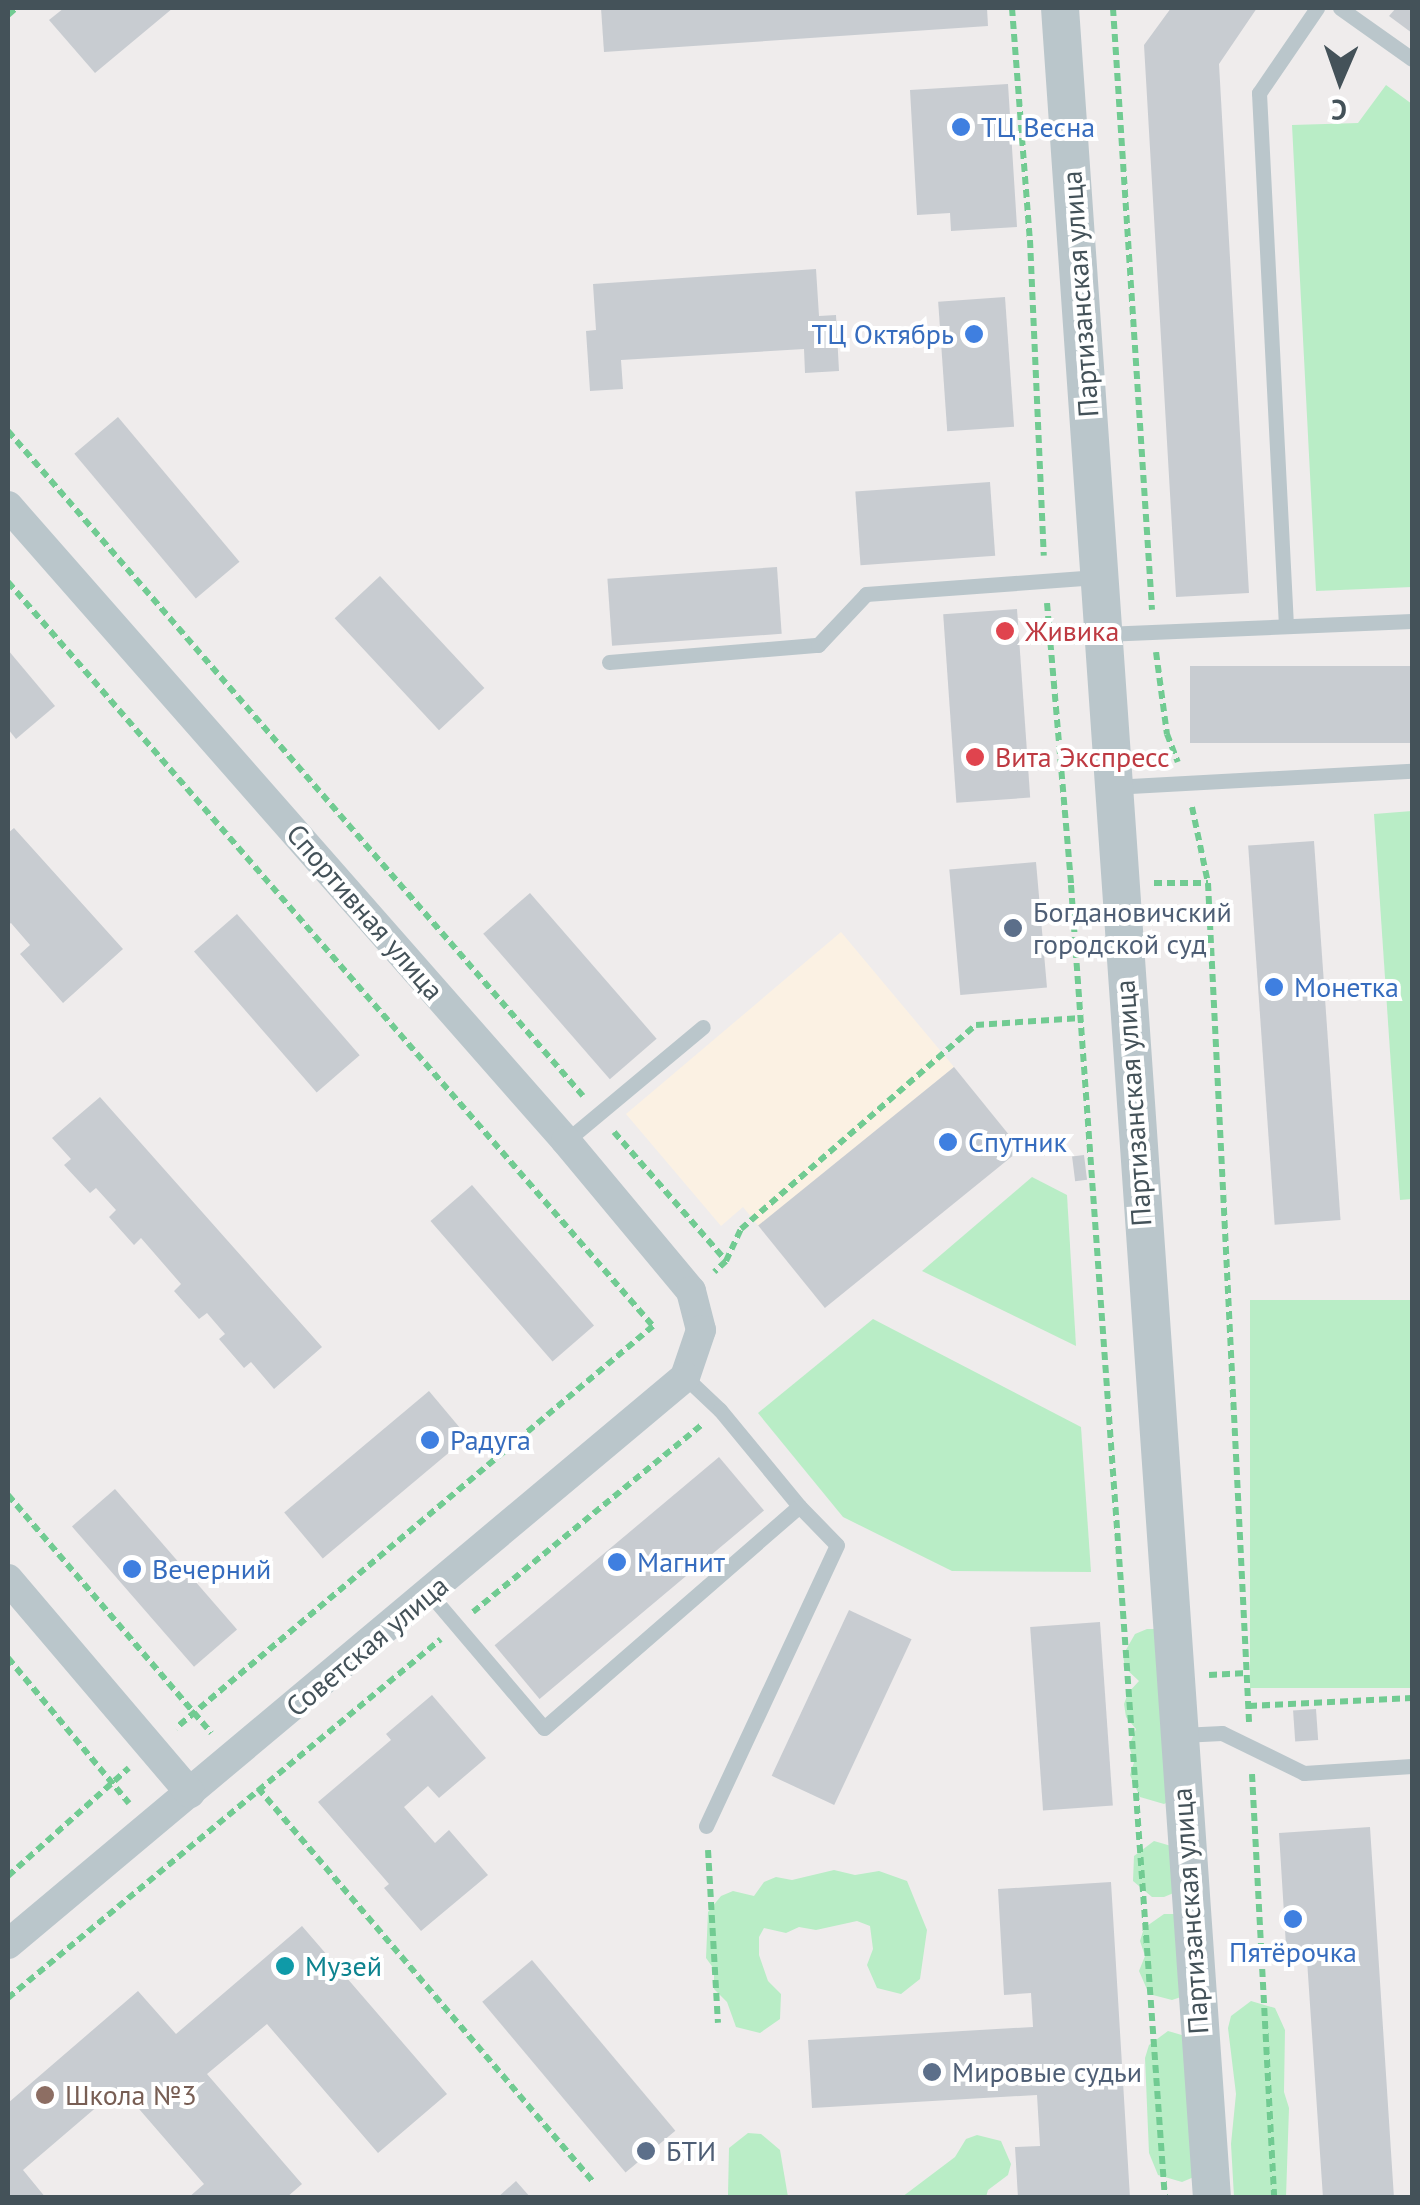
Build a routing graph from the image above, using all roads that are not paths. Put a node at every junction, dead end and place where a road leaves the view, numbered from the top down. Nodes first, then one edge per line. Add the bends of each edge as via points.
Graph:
1 (1060, 8) edge
2 (1318, 8) edge
3 (1340, 8) edge
4 (1412, 59) edge
5 (8, 506) edge
6 (1100, 577) junction
7 (1412, 621) edge
8 (1286, 626) junction
9 (1104, 634) junction
10 (609, 662) dead end
11 (1412, 771) edge
12 (1112, 787) junction
13 (702, 1026) dead end
14 (566, 1141) junction
15 (685, 1378) junction
16 (799, 1506) junction
17 (8, 1579) edge
18 (429, 1593) junction
19 (1177, 1735) junction
20 (1412, 1766) edge
21 (190, 1793) junction
22 (706, 1826) road end
23 (8, 1944) edge
24 (1212, 2198) edge

1 - 6 street, Партизанская улица
2 - 8 lane via 1258,93
3 - 4 lane
5 - 14 street, Спортивная улица
6 - 9 street, Партизанская улица
6 - 10 lane via 866,594 818,645
7 - 8 lane
8 - 9 lane
9 - 12 street, Партизанская улица
11 - 12 lane
12 - 19 street, Партизанская улица
13 - 14 lane
14 - 15 street, Спортивная улица via 691,1291 701,1330
15 - 16 lane
15 - 18 street, Советская улица
16 - 18 lane via 544,1728
16 - 22 lane via 837,1545
17 - 21 street
18 - 21 street, Советская улица
19 - 20 lane via 1222,1733 1304,1773
19 - 24 street, Партизанская улица
21 - 23 street, Советская улица

